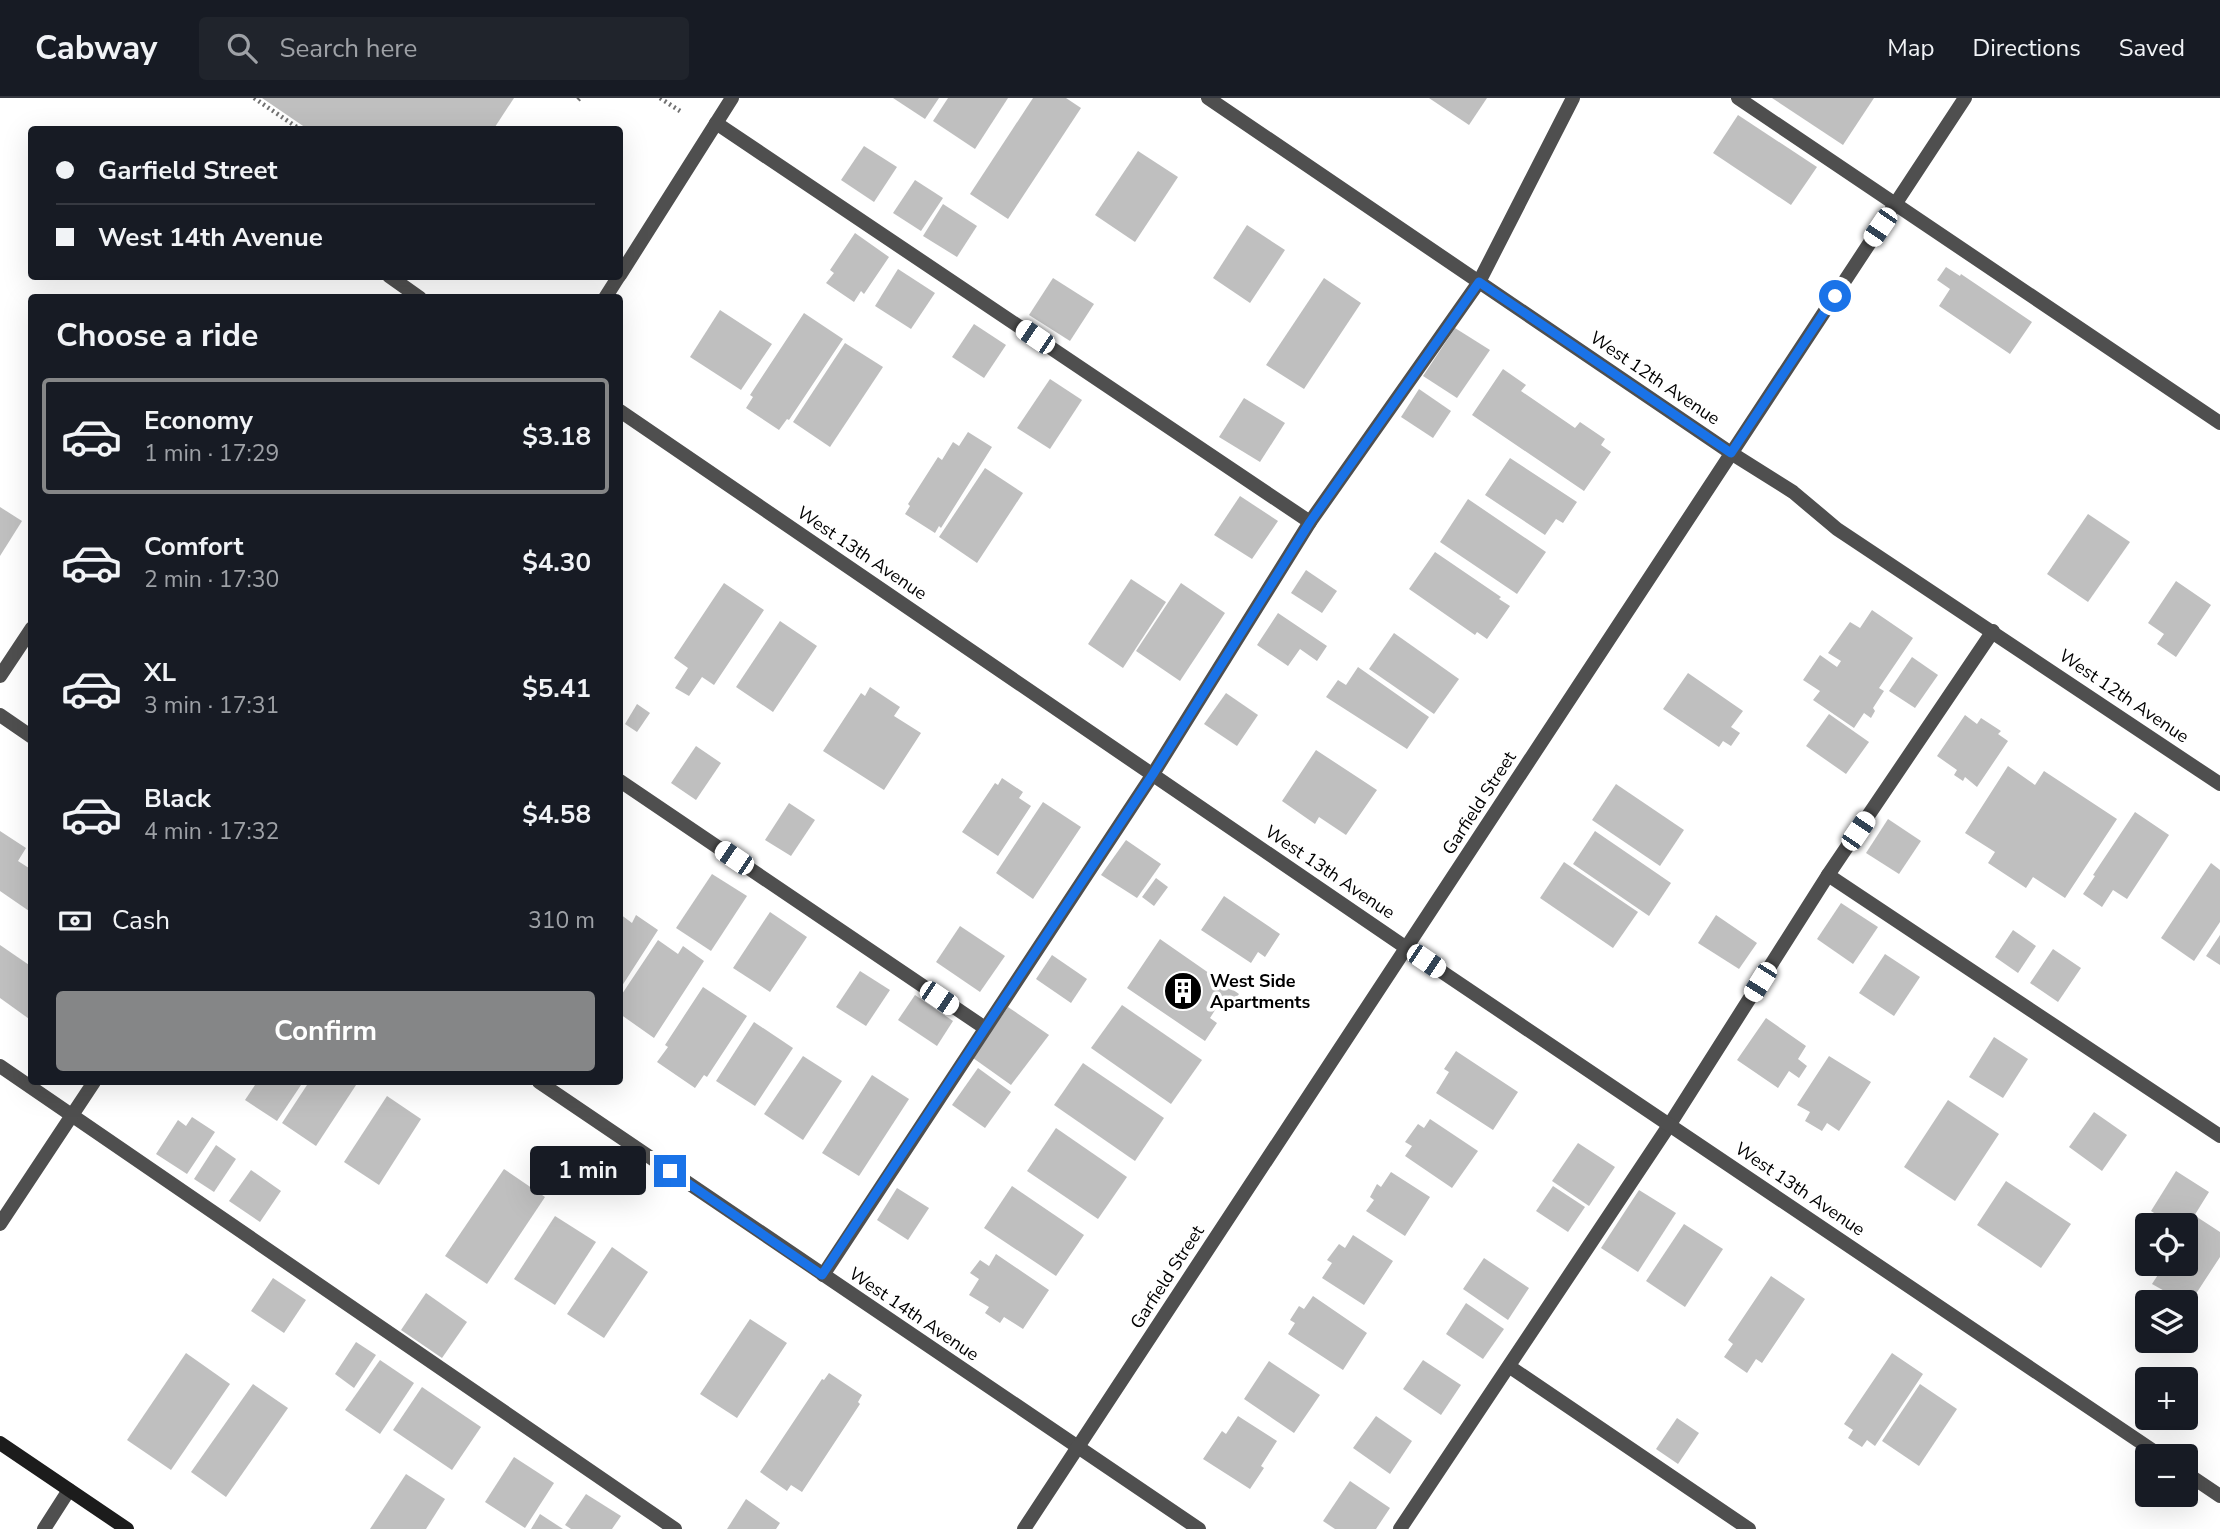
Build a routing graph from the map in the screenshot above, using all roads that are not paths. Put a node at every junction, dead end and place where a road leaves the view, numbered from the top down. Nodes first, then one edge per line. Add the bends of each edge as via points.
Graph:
1 (732, 98) edge
2 (1208, 98) edge
3 (1573, 98) edge
4 (1738, 98) edge
5 (1965, 98) edge
6 (716, 123) junction
7 (1895, 204) junction
8 (623, 270) edge
9 (395, 280) edge
10 (1479, 282) junction
11 (414, 294) edge
12 (623, 413) edge
13 (2220, 424) edge
14 (1731, 453) junction
15 (1310, 522) junction
16 (1993, 631) junction
17 (28, 634) edge
18 (0, 676) edge
19 (0, 715) edge
20 (28, 734) edge
21 (1153, 774) junction
22 (623, 783) edge
23 (2220, 784) edge
24 (1828, 875) junction
25 (1408, 948) junction
26 (985, 1028) junction
27 (0, 1066) edge
28 (92, 1085) edge
29 (544, 1085) edge
30 (71, 1116) junction
31 (1670, 1124) junction
32 (2220, 1136) edge
33 (0, 1224) edge
34 (822, 1275) junction
35 (1510, 1367) junction
36 (0, 1443) edge
37 (2143, 1444) edge
38 (1077, 1448) junction
39 (2198, 1481) edge
40 (69, 1490) junction
41 (2220, 1496) edge
42 (44, 1529) edge
43 (127, 1529) edge
44 (675, 1529) edge
45 (1024, 1529) edge
46 (1199, 1529) edge
47 (1400, 1529) edge
48 (1749, 1529) edge

1 - 6 street
2 - 10 street, West 12th Avenue
3 - 10 street
4 - 7 street
5 - 7 street, Garfield Street
6 - 8 street
6 - 15 street
7 - 13 street
7 - 14 street, Garfield Street
9 - 11 street
10 - 14 street, West 12th Avenue
10 - 15 street
12 - 21 street, West 13th Avenue
14 - 16 street, West 12th Avenue
14 - 25 street, Garfield Street
15 - 21 street
16 - 23 street, West 12th Avenue
16 - 24 street
17 - 18 street
19 - 20 street
21 - 25 street, West 13th Avenue
21 - 26 street
22 - 26 street
24 - 31 street
24 - 32 street
25 - 31 street, West 13th Avenue
25 - 38 street, Garfield Street
26 - 34 street
27 - 30 street
28 - 30 street
29 - 34 street, West 14th Avenue
30 - 33 street
30 - 44 street
31 - 35 street
31 - 37 street, West 13th Avenue
34 - 38 street, West 14th Avenue
35 - 47 street
35 - 48 street
36 - 40 main road
38 - 45 street, Garfield Street
38 - 46 street, West 14th Avenue
39 - 41 street
40 - 42 street
40 - 43 main road

